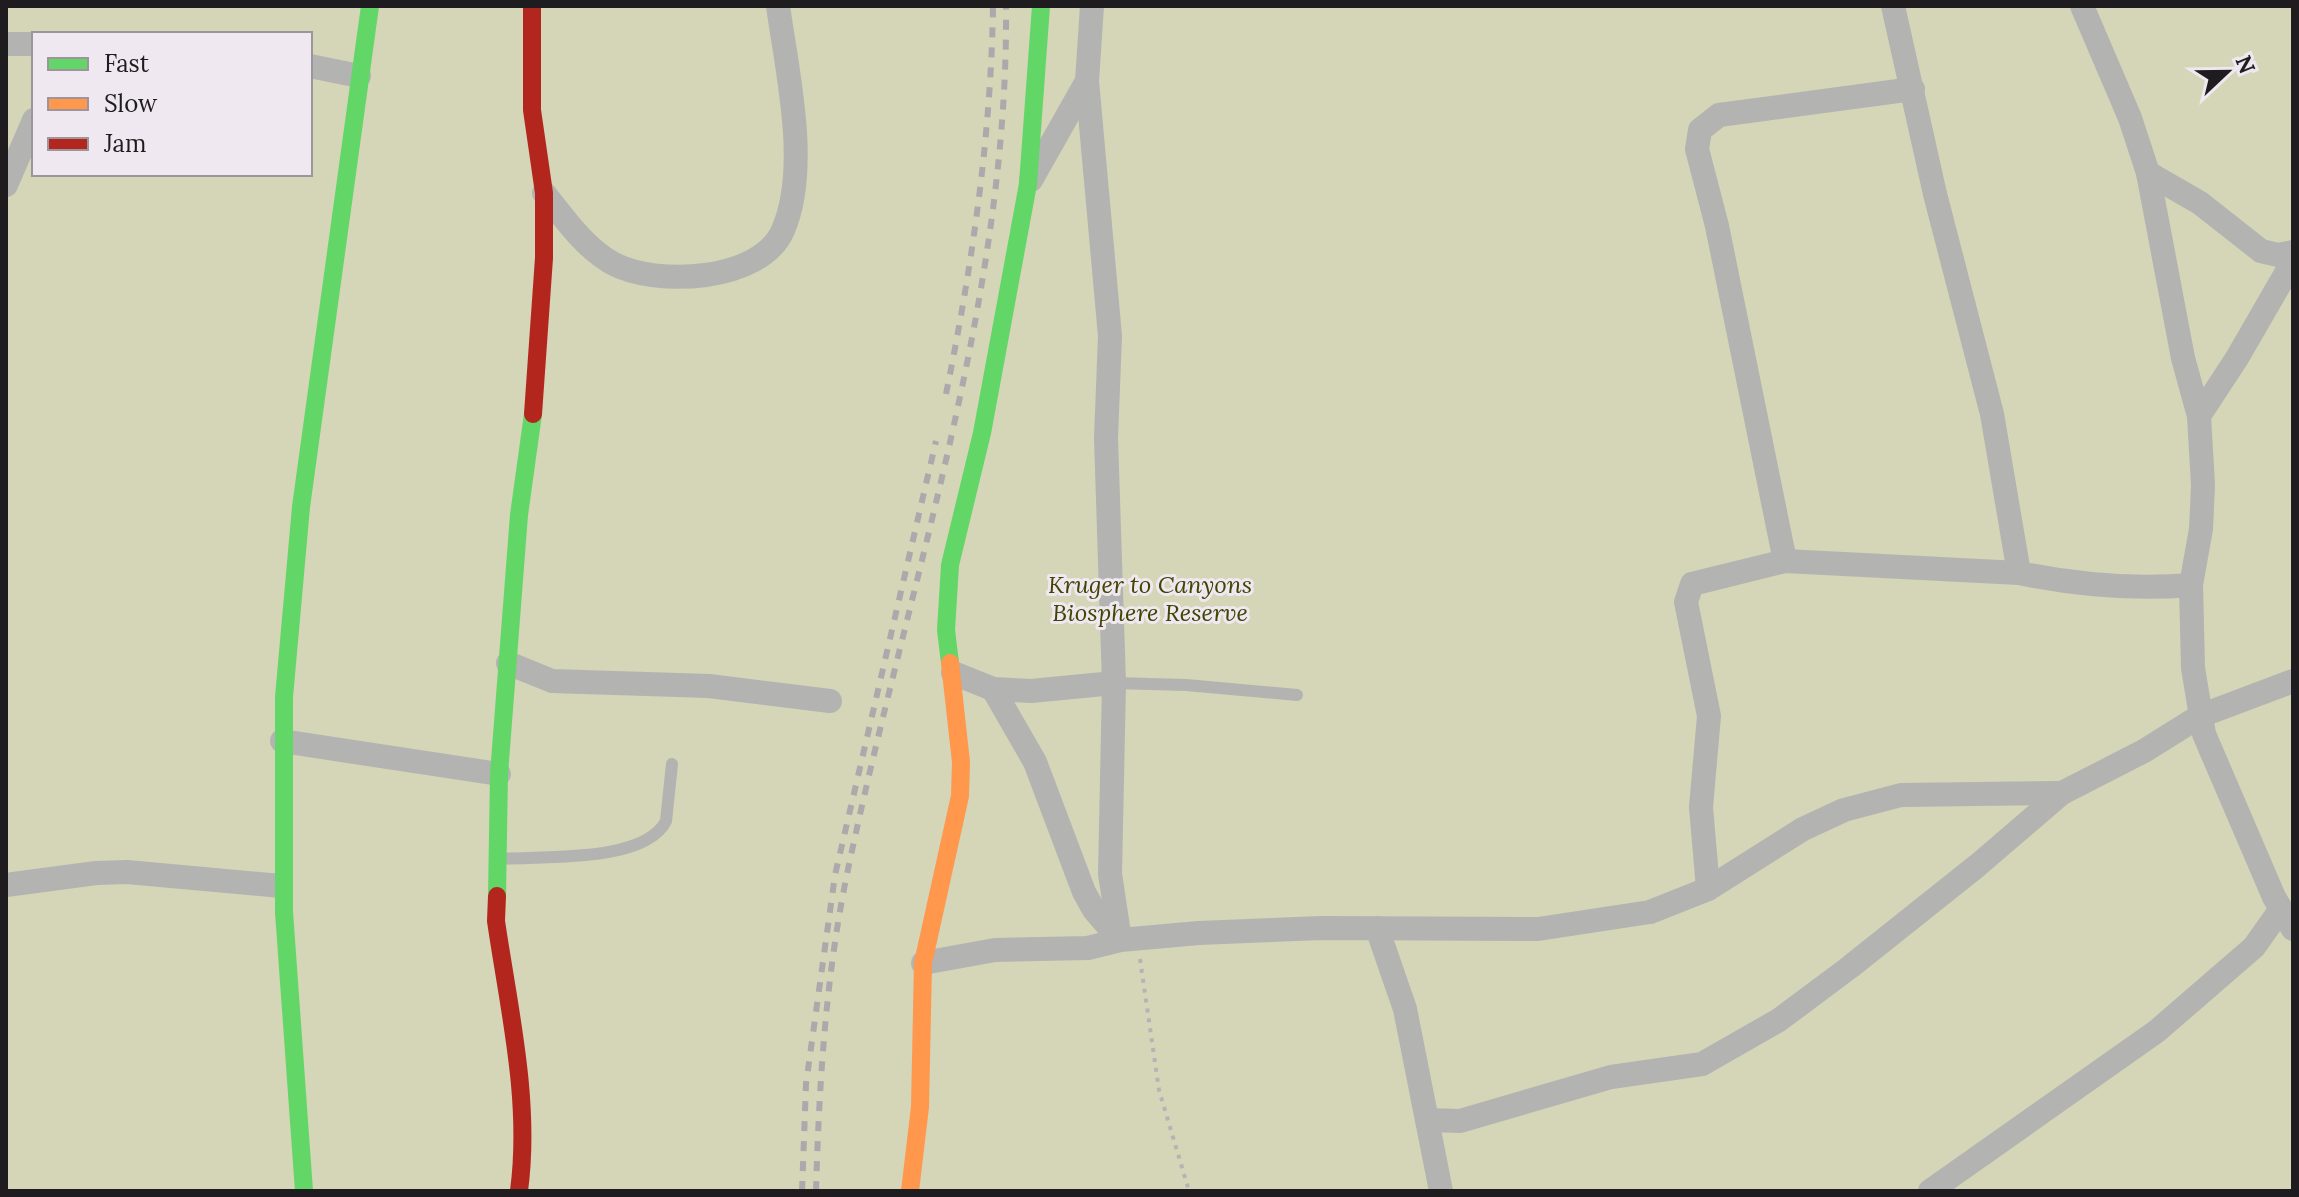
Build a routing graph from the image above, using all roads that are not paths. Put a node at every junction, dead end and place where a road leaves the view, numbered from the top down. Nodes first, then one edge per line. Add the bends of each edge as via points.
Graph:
1 (370, 6) edge
2 (532, 6) edge
3 (778, 6) edge
4 (1041, 6) edge
5 (1092, 6) edge
6 (1893, 6) edge
7 (2082, 6) edge
8 (6, 44) edge
9 (32, 44) edge
10 (312, 66) edge
11 (359, 76) junction
12 (1087, 81) junction
13 (1913, 89) junction
14 (32, 125) edge
15 (2148, 173) junction
16 (1028, 184) junction
17 (6, 185) edge
18 (544, 193) junction
19 (2293, 252) edge
20 (2293, 261) edge
21 (2199, 416) junction
22 (1785, 561) junction
23 (2019, 573) junction
24 (2191, 585) junction
25 (508, 663) junction
26 (953, 673) junction
27 (2293, 681) edge
28 (1114, 683) junction
29 (993, 689) junction
30 (1297, 695) dead end
31 (830, 701) dead end
32 (2200, 716) junction
33 (282, 741) junction
34 (672, 764) dead end
35 (499, 774) junction
36 (2062, 793) junction
37 (498, 859) junction
38 (6, 885) edge
39 (281, 886) junction
40 (1708, 889) junction
41 (2287, 919) edge
42 (1377, 928) junction
43 (1128, 940) junction
44 (923, 963) junction
45 (1427, 1120) junction
46 (304, 1191) edge
47 (519, 1191) edge
48 (910, 1191) edge
49 (1441, 1191) edge
50 (1930, 1191) edge

1 - 11 street
2 - 18 street via 532,110
3 - 18 street via 795,161 791,205 782,232 768,250 727,273 641,273 613,264 587,244
4 - 16 street
5 - 12 street
6 - 13 street
7 - 15 street
8 - 9 street
10 - 11 street
11 - 33 street via 311,433
12 - 16 street
12 - 28 street via 1110,336 1106,438
13 - 22 street via 1719,115 1698,135
13 - 23 street via 1992,414
14 - 17 street
15 - 19 street via 2200,203 2261,251
15 - 21 street
16 - 26 street via 985,418 950,565 946,630
18 - 25 street via 531,445 519,515
20 - 21 street
21 - 24 street via 2201,529
22 - 23 street
22 - 40 street via 1703,579 1687,594 1709,716 1701,807
23 - 24 street via 2132,589
24 - 32 street
25 - 31 street via 552,681 709,686
25 - 35 street
26 - 29 street
26 - 44 street via 960,796
27 - 32 street
28 - 29 street
28 - 30 lane
28 - 43 street via 1110,874
29 - 43 street via 1035,762 1084,892 1094,910
32 - 36 street
32 - 41 street via 2217,768
33 - 35 street
33 - 39 street
34 - 37 lane via 666,821 642,843 620,851
35 - 37 street
36 - 40 street via 1878,799 1803,829
36 - 45 street via 1850,967 1779,1020 1702,1064 1611,1077 1460,1121
37 - 47 street via 496,921 522,1100
38 - 39 street via 127,872
39 - 46 street
40 - 42 street via 1667,907 1561,927
41 - 50 street via 2157,1031
42 - 43 street
42 - 45 street via 1402,996
43 - 44 street via 1088,948 995,950
44 - 48 street via 920,1107
45 - 49 street

